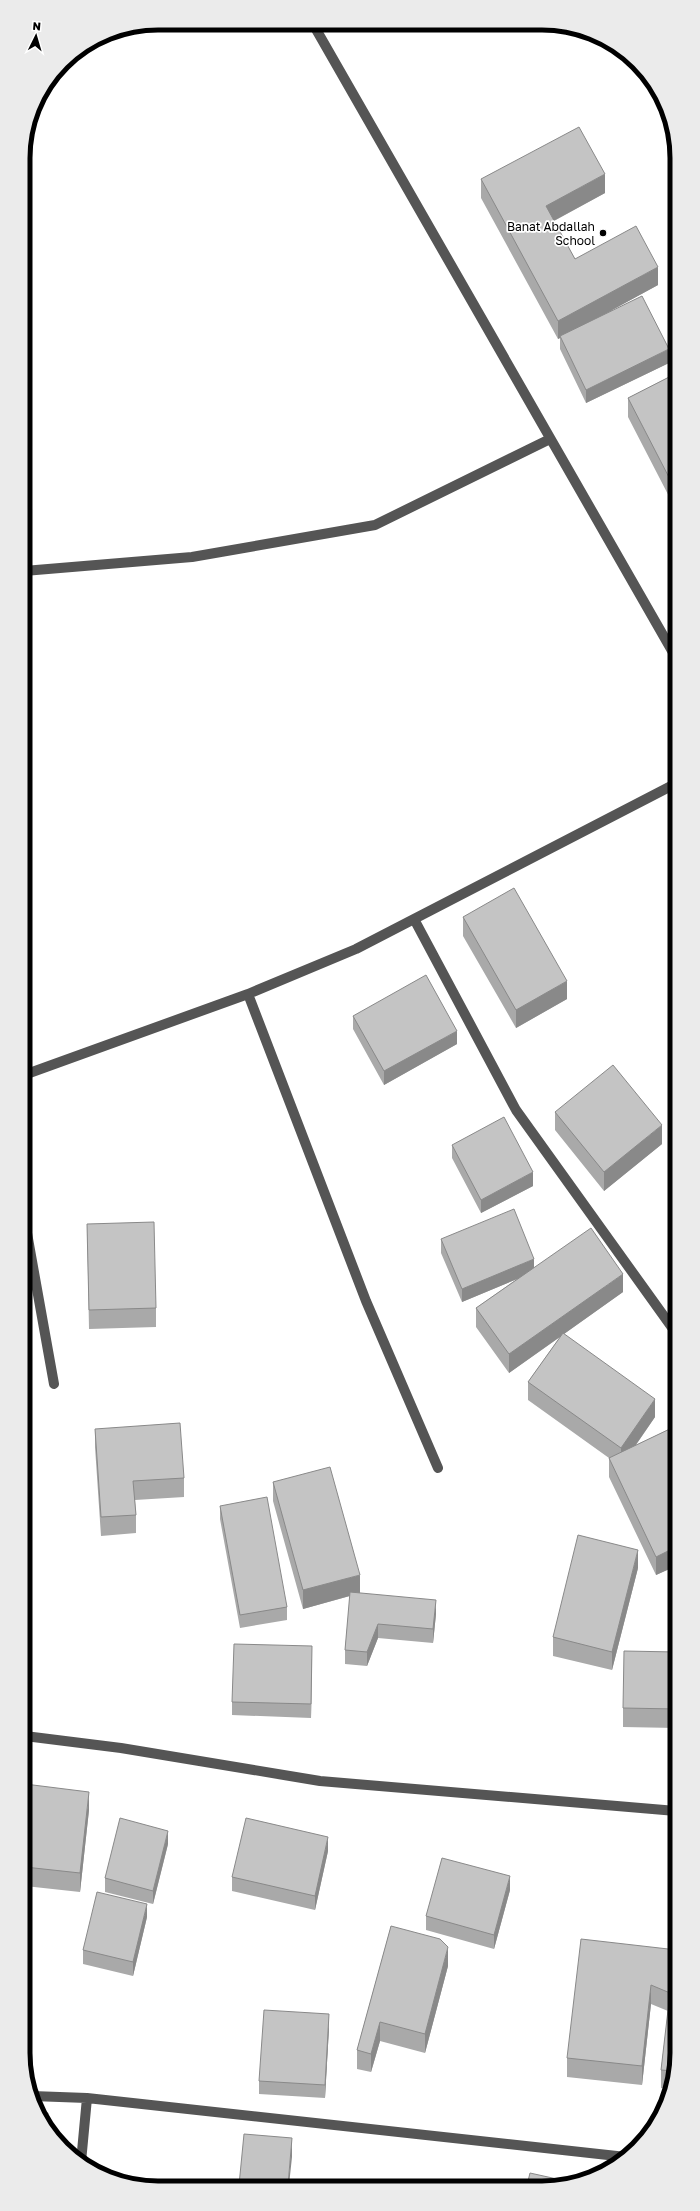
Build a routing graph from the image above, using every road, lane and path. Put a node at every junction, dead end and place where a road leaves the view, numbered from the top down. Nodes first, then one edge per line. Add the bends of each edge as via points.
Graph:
1 (316, 30) edge
2 (550, 438) junction
3 (30, 570) edge
4 (670, 647) edge
5 (670, 787) edge
6 (414, 919) junction
7 (248, 994) junction
8 (30, 1073) edge
9 (30, 1254) edge
10 (670, 1325) edge
11 (54, 1384) dead end
12 (438, 1468) dead end
13 (30, 1737) edge
14 (670, 1810) edge
15 (38, 2096) edge
16 (87, 2098) junction
17 (82, 2156) edge
18 (618, 2156) edge

1 - 2 street
2 - 3 street via 374,525 192,557
2 - 4 street
5 - 6 street
6 - 7 street via 356,949
6 - 10 street via 516,1110
7 - 8 street
7 - 12 street via 366,1301
9 - 11 street
13 - 14 street via 121,1748 320,1781
15 - 16 street
16 - 17 street
16 - 18 street

